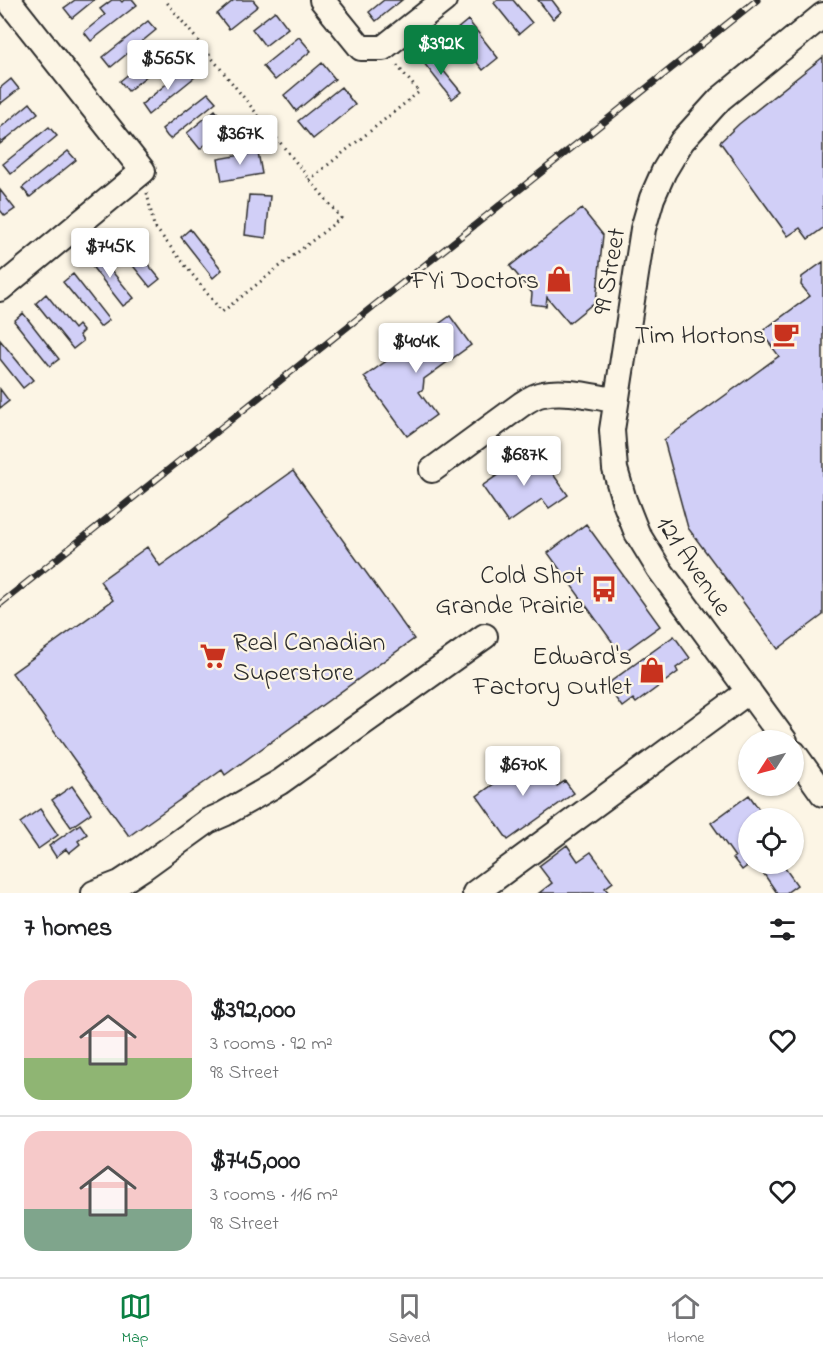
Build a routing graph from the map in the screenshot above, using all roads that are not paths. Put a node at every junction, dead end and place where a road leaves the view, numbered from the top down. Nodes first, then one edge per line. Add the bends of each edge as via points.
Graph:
1 (8, 0) edge
2 (322, 0) edge
3 (444, 0) edge
4 (823, 15) edge
5 (0, 289) edge
6 (615, 400) junction
7 (432, 470) dead end
8 (485, 636) dead end
9 (749, 691) junction
10 (777, 730) edge
11 (804, 767) edge
12 (823, 794) edge
13 (94, 893) edge
14 (475, 893) edge

1 - 5 street via 143,171
2 - 3 street via 362,48 383,48
4 - 6 street, 99 Street via 720,99 682,141 664,171 643,230
6 - 7 street via 559,392 532,398
6 - 9 street, 121 Avenue via 615,469 637,533
8 - 13 street via 280,782 208,821 120,883
9 - 10 street, 121 Avenue
9 - 14 street
11 - 12 street

